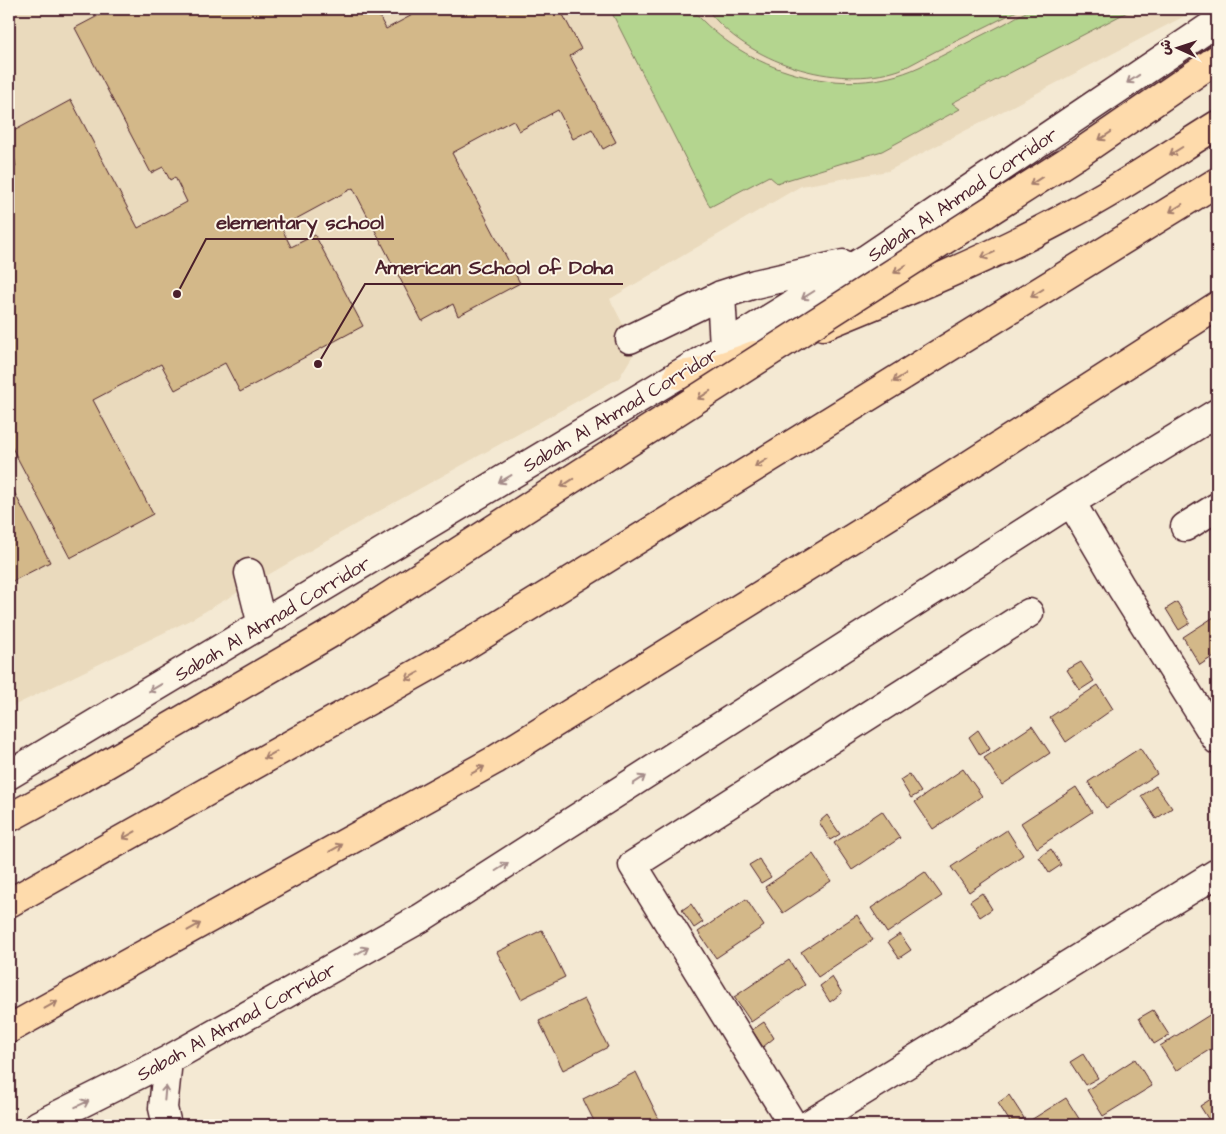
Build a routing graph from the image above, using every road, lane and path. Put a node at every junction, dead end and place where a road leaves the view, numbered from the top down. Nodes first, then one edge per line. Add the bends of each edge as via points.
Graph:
1 (1217, 22) edge
2 (1217, 59) edge
3 (1217, 125) edge
4 (1217, 182) edge
5 (866, 259) junction
6 (721, 295) junction
7 (1211, 313) edge
8 (630, 339) dead end
9 (724, 346) junction
10 (678, 375) junction
11 (1217, 412) edge
12 (1071, 502) junction
13 (1217, 507) edge
14 (1185, 528) dead end
15 (249, 573) dead end
16 (1029, 613) dead end
17 (262, 625) junction
18 (1217, 740) edge
19 (9, 775) edge
20 (9, 818) edge
21 (1217, 873) edge
22 (9, 903) edge
23 (9, 1029) edge
24 (168, 1060) junction
25 (38, 1125) edge
26 (167, 1125) edge
27 (793, 1125) edge
28 (808, 1125) edge

1 -> 5 street, Sabah Al Ahmad Corridor
2 -> 20 highway, bridge via 1069,160 333,632
3 -> 10 highway via 1064,219 1010,246 743,359 709,371
4 -> 22 highway via 455,652
5 - 6 street
5 -> 9 street, Sabah Al Ahmad Corridor
6 - 8 street
6 - 9 street
23 -> 7 highway via 495,760
9 - 10 street, Sabah Al Ahmad Corridor
10 -> 17 street, Sabah Al Ahmad Corridor
11 - 12 street, Sabah Al Ahmad Corridor
12 - 18 street
24 -> 12 street, Sabah Al Ahmad Corridor via 421,918
13 - 14 street
15 - 17 street
16 - 27 street via 633,865
17 -> 19 street, Sabah Al Ahmad Corridor
21 - 28 street
25 -> 24 street, Sabah Al Ahmad Corridor
26 -> 24 street via 164,1108

